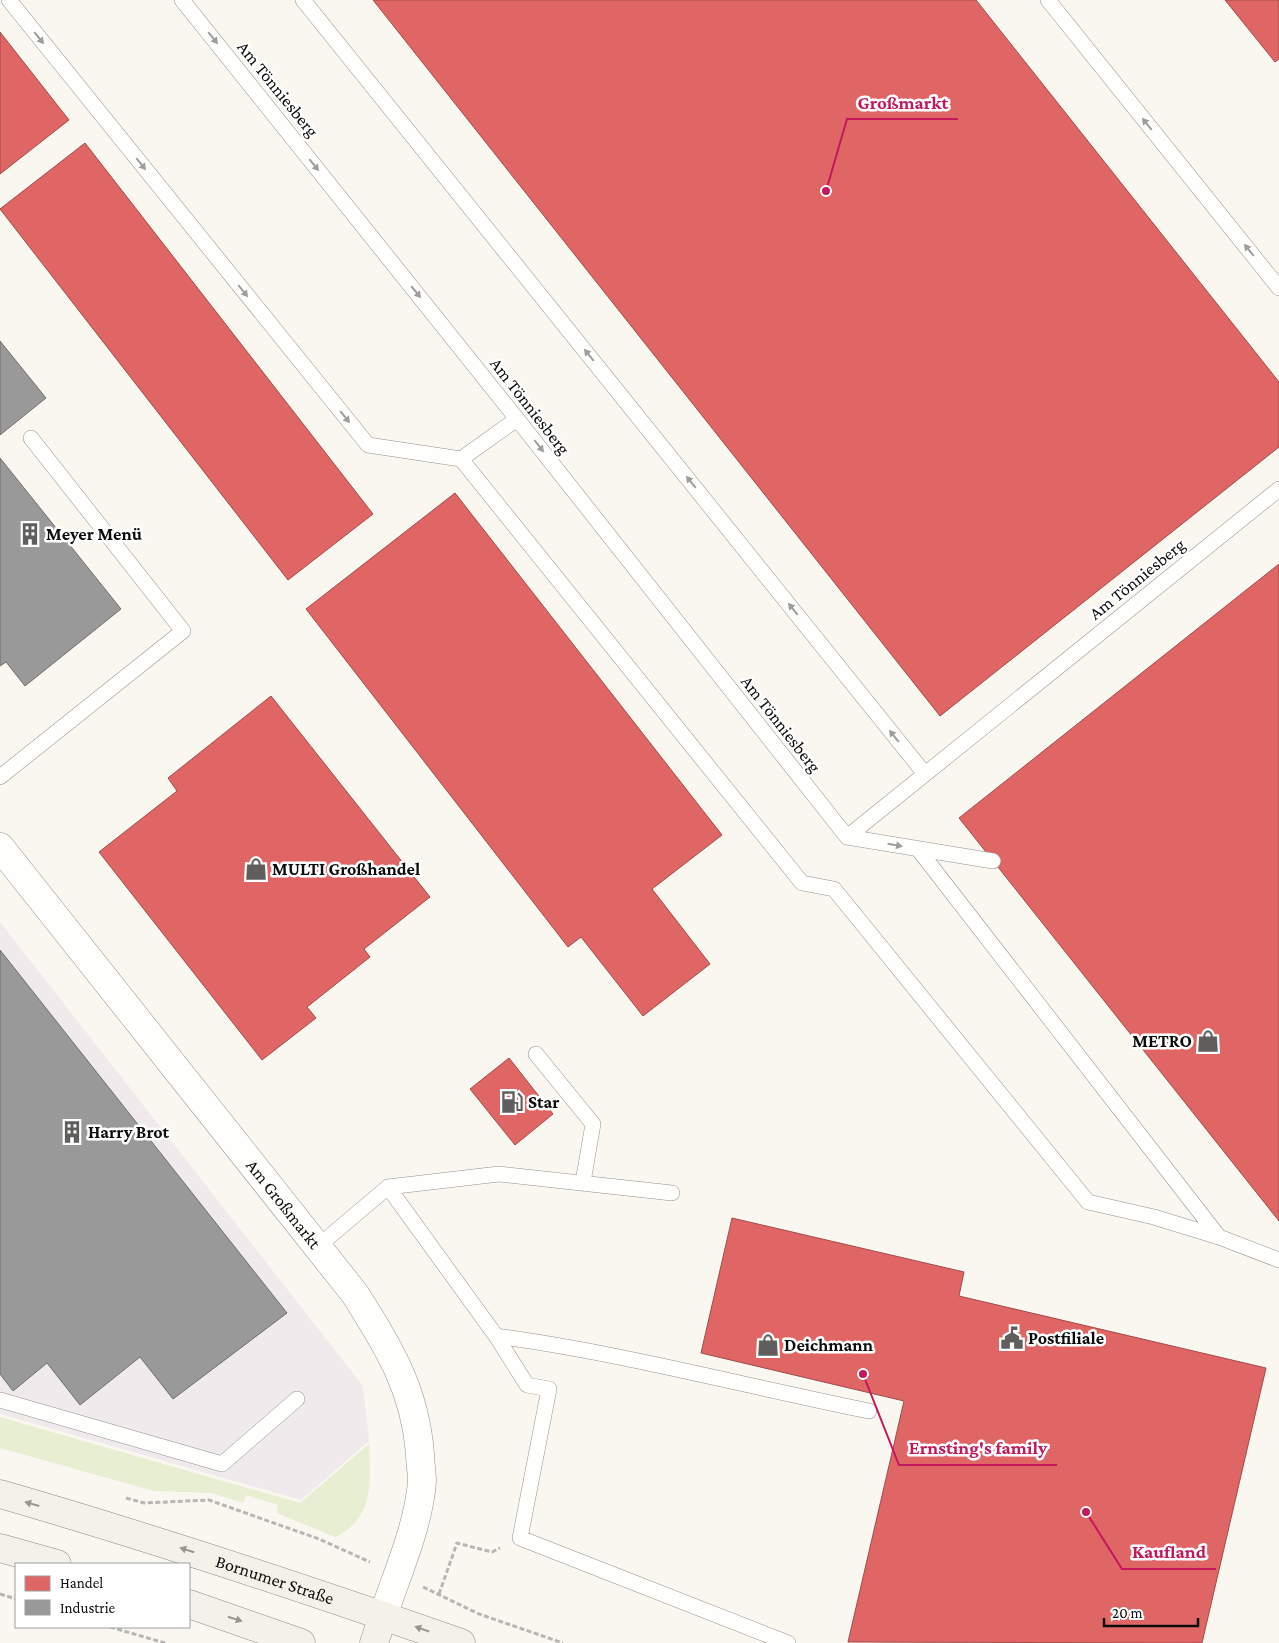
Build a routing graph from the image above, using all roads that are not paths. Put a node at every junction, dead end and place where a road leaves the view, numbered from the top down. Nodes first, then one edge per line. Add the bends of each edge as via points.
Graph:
1 (9, 0) edge
2 (182, 0) edge
3 (303, 0) edge
4 (1048, 0) edge
5 (1279, 288) edge
6 (517, 419) junction
7 (30, 438) dead end
8 (461, 459) junction
9 (1279, 490) edge
10 (925, 774) junction
11 (0, 777) edge
12 (846, 837) junction
13 (0, 846) edge
14 (918, 849) junction
15 (993, 861) dead end
16 (536, 1054) dead end
17 (584, 1182) junction
18 (388, 1187) junction
19 (672, 1193) dead end
20 (1219, 1237) junction
21 (317, 1247) junction
22 (1279, 1260) edge
23 (496, 1336) junction
24 (0, 1400) edge
25 (296, 1400) dead end
26 (869, 1411) dead end
27 (0, 1494) edge
28 (0, 1548) edge
29 (53, 1563) edge
30 (190, 1604) edge
31 (383, 1616) junction
32 (301, 1643) edge
33 (374, 1643) edge
34 (462, 1643) edge
35 (788, 1643) edge

1 -> 8 lane via 368,445
2 -> 6 lane, Am Tönniesberg
10 -> 3 lane
5 -> 4 lane
6 - 8 lane
6 -> 12 lane, Am Tönniesberg
7 - 11 lane via 183,631
8 - 20 lane via 802,883 834,889 1088,1202 1154,1217
9 - 10 lane, Am Tönniesberg
10 - 12 lane, Am Tönniesberg
12 -> 14 lane
13 - 21 street, Am Großmarkt
14 - 15 lane
14 - 20 lane
16 - 17 lane via 593,1124
17 - 18 lane via 499,1174
17 - 19 lane
18 - 21 lane
18 - 23 lane
20 - 22 lane
21 - 31 street, Am Großmarkt via 354,1294 390,1350 407,1388 418,1432 422,1480 414,1524
23 - 26 lane via 637,1360 715,1380
23 - 35 lane via 527,1385 549,1389 520,1538
24 - 25 lane via 222,1464
31 -> 27 main road, Bornumer Straße via 122,1530
28 - 29 main road
30 -> 32 main road
31 - 33 main road
34 -> 31 main road, Bornumer Straße

